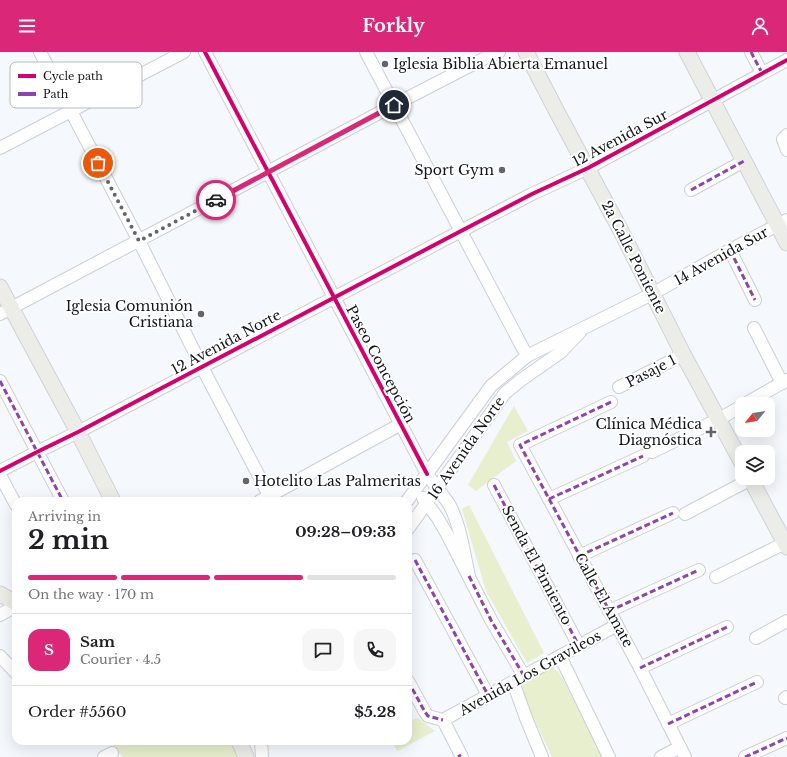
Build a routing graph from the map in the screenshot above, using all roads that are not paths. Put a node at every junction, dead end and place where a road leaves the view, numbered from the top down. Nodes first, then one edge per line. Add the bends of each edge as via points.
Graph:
1 (40, 52) edge
2 (184, 52) edge
3 (205, 52) edge
4 (366, 52) edge
5 (499, 52) edge
6 (526, 52) edge
7 (687, 52) edge
8 (751, 52) edge
9 (787, 60) edge
10 (45, 62) edge
11 (762, 73) junction
12 (142, 74) edge
13 (712, 101) junction
14 (394, 105) junction
15 (69, 108) edge
16 (79, 108) edge
17 (71, 112) junction
18 (787, 134) edge
19 (0, 148) edge
20 (787, 150) edge
21 (744, 161) junction
22 (588, 168) junction
23 (268, 172) junction
24 (691, 190) dead end
25 (782, 222) edge
26 (461, 231) junction
27 (139, 241) junction
28 (787, 243) edge
29 (730, 250) junction
30 (0, 287) edge
31 (652, 294) junction
32 (334, 297) junction
33 (755, 300) dead end
34 (6, 312) edge
35 (585, 327) junction
36 (754, 328) dead end
37 (684, 354) junction
38 (527, 356) junction
39 (202, 367) junction
40 (0, 381) edge
41 (785, 382) edge
42 (619, 387) dead end
43 (758, 397) edge
44 (611, 402) dead end
45 (735, 410) edge
46 (719, 419) junction
47 (400, 424) junction
48 (78, 432) junction
49 (735, 450) edge
50 (37, 452) junction
51 (0, 471) edge
52 (427, 474) junction
53 (0, 475) edge
54 (494, 485) dead end
55 (737, 485) edge
56 (753, 485) edge
57 (416, 488) junction
58 (437, 488) junction
59 (61, 497) edge
60 (111, 497) edge
61 (266, 497) edge
62 (271, 497) edge
63 (410, 497) edge
64 (12, 498) edge
65 (549, 499) junction
66 (426, 503) junction
67 (412, 523) edge
68 (786, 544) edge
69 (579, 556) junction
70 (415, 560) dead end
71 (700, 570) dead end
72 (469, 576) junction
73 (716, 577) dead end
74 (0, 594) edge
75 (12, 601) edge
76 (12, 608) edge
77 (609, 611) junction
78 (0, 615) edge
79 (787, 621) edge
80 (617, 625) junction
81 (727, 627) dead end
82 (756, 638) dead end
83 (579, 646) junction
84 (0, 656) edge
85 (560, 656) junction
86 (640, 668) junction
87 (12, 669) edge
88 (524, 676) junction
89 (513, 682) junction
90 (758, 682) dead end
91 (412, 688) edge
92 (488, 695) junction
93 (443, 720) junction
94 (668, 724) junction
95 (787, 738) edge
96 (241, 745) edge
97 (248, 745) edge
98 (261, 745) edge
99 (682, 752) edge
100 (460, 756) edge
101 (247, 757) edge
102 (262, 757) edge
103 (542, 757) edge
104 (609, 757) edge
105 (661, 757) edge
106 (745, 757) edge

1 - 10 street
2 - 12 street
3 - 23 street, Paseo Concepción
4 - 14 street
5 - 14 street
6 - 22 main road, 2a Calle Poniente
7 - 13 main road
8 - 11 street
9 - 11 street, 12 Avenida Sur
11 - 13 street, 12 Avenida Sur
13 - 21 main road
13 - 22 street, 12 Avenida Sur
14 - 23 street
14 - 26 street
15 - 17 street
16 - 17 street
17 - 19 street
17 - 27 street
18 - 20 street via 783,139
21 - 24 street
21 - 25 main road
22 - 26 street, 12 Avenida Sur
22 - 31 main road, 2a Calle Poniente
23 - 27 street
23 - 32 street, Paseo Concepción
25 - 28 main road
25 - 29 street, 14 Avenida Sur
26 - 32 street, 12 Avenida Norte
26 - 38 street
27 - 34 street
27 - 39 street
29 - 31 street, 14 Avenida Sur
29 - 33 street
30 - 34 main road
31 - 35 street, 14 Avenida Sur
31 - 37 main road, 2a Calle Poniente
32 - 39 street, 12 Avenida Norte
32 - 47 street, Paseo Concepción
34 - 48 main road
35 - 38 street, 14 Avenida Sur
35 - 58 street, 16 Avenida Norte via 561,352 504,392
36 - 41 street
37 - 42 street, Pasaje 1
37 - 46 main road, 2a Calle Poniente
38 - 52 street, 16 Avenida Norte via 492,386
39 - 48 street, 12 Avenida Norte
39 - 61 street
40 - 50 street
41 - 43 street
44 - 65 street, Calle El Amate via 520,445
45 - 46 street
46 - 49 main road, 2a Calle Poniente
46 - 65 street
47 - 52 street, Paseo Concepción
47 - 62 street
48 - 50 street, 12 Avenida Norte
48 - 60 main road
50 - 51 street, 12 Avenida Norte
50 - 59 street
52 - 57 street, 16 Avenida Norte
52 - 58 street, Paseo Concepción
53 - 64 street
54 - 83 street, Senda El Pimiento
55 - 69 street
56 - 68 main road
57 - 63 street, 16 Avenida Norte
57 - 66 street
58 - 66 street, 16 Avenida Norte
58 - 72 street, Paseo Concepción via 455,519
65 - 69 street, Calle El Amate
66 - 67 street, 16 Avenida Norte
66 - 72 street via 437,517
68 - 73 street
69 - 77 street, Calle El Amate
70 - 92 street
71 - 77 street
72 - 88 street
74 - 75 main road
76 - 78 street
77 - 80 street, Calle El Amate
79 - 82 street
80 - 83 street, Avenida Los Gravileos
80 - 86 street, Calle El Amate
81 - 86 street
83 - 85 street, Avenida Los Gravileos
84 - 87 street
85 - 88 street, Avenida Los Gravileos
85 - 104 street
86 - 94 street, Calle El Amate
88 - 89 street, Avenida Los Gravileos
89 - 92 street, Avenida Los Gravileos
89 - 103 street
90 - 94 street
91 - 93 street via 428,716
92 - 93 street, Avenida Los Gravileos
93 - 100 street
94 - 99 street, Calle El Amate
95 - 106 street
96 - 101 main road
97 - 101 street
98 - 102 street
99 - 105 street

